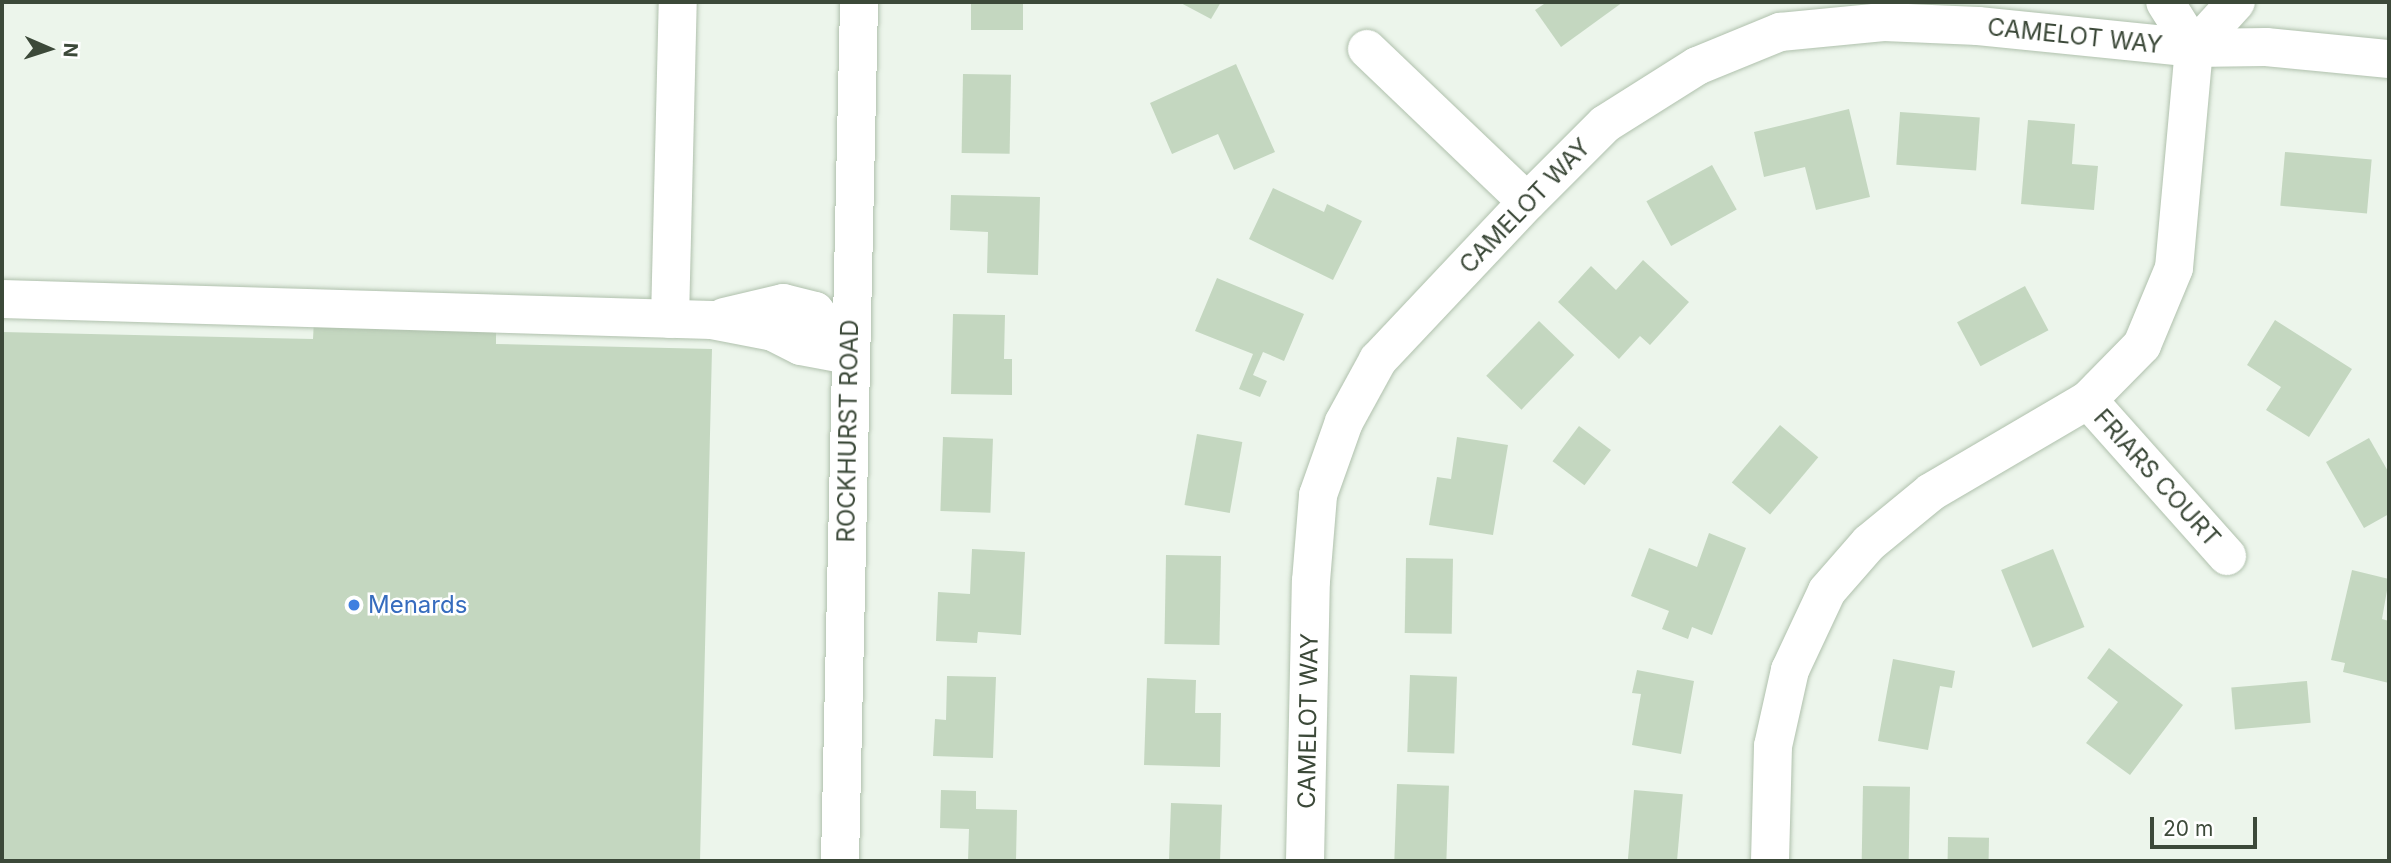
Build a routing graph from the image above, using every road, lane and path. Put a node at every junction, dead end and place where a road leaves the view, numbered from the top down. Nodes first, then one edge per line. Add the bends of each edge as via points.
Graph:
1 (678, 2) edge
2 (859, 2) edge
3 (2165, 2) edge
4 (2236, 2) edge
5 (2194, 48) junction
6 (1367, 49) dead end
7 (2389, 59) edge
8 (1527, 202) junction
9 (2, 299) edge
10 (670, 319) junction
11 (849, 355) junction
12 (2088, 400) junction
13 (2227, 556) dead end
14 (840, 861) edge
15 (1305, 861) edge
16 (1770, 861) edge

1 - 10 street
2 - 11 street, ROCKHURST ROAD
3 - 5 street
4 - 5 street
5 - 7 street, CAMELOT WAY via 2266,47
5 - 8 street, CAMELOT WAY via 1978,26 1884,22 1780,32 1697,66 1605,124
5 - 12 street via 2174,268 2142,345
6 - 8 street
8 - 15 street, CAMELOT WAY via 1378,360 1344,422 1318,495 1311,581
9 - 10 street
10 - 11 street via 712,320 773,332 801,346
11 - 14 street, ROCKHURST ROAD
12 - 13 street, FRIARS COURT
12 - 16 street via 1931,492 1869,543 1827,591 1790,670 1773,746

